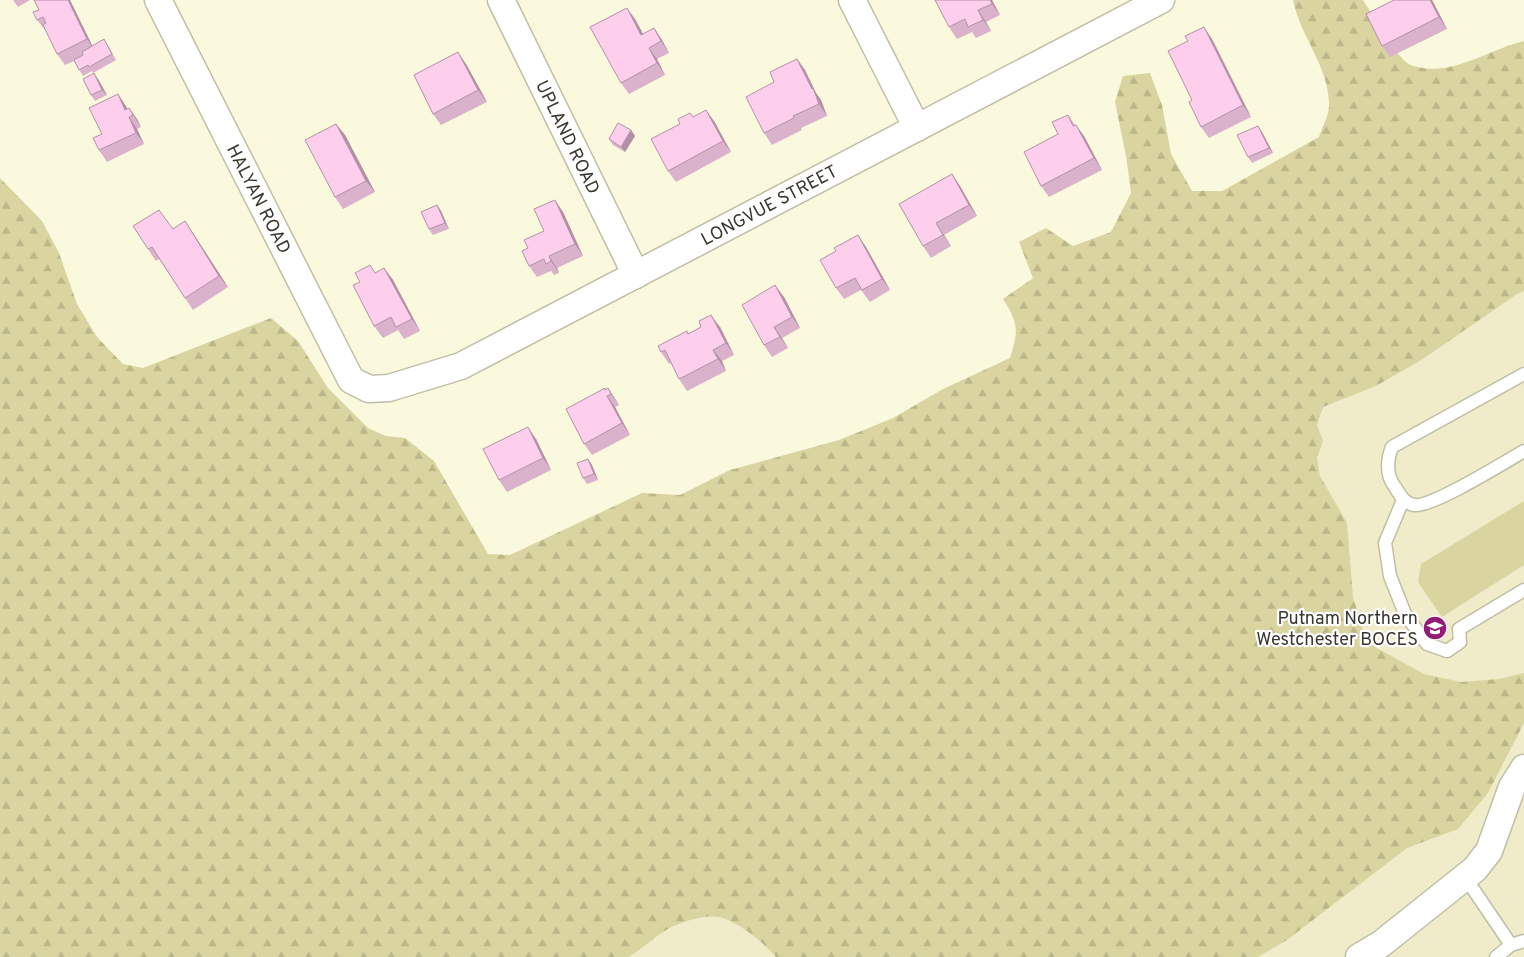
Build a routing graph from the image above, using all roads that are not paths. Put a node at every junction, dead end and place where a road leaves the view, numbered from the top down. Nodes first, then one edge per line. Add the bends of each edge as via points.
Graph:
1 (158, 0) edge
2 (501, 0) edge
3 (852, 0) edge
4 (1161, 0) edge
5 (917, 128) junction
6 (636, 274) junction
7 (1524, 374) edge
8 (369, 389) joint
9 (1524, 451) edge
10 (1403, 500) junction
11 (1524, 590) edge
12 (1524, 768) edge
13 (1465, 877) junction
14 (1518, 943) edge
15 (1359, 957) edge
16 (1496, 957) edge

1 - 8 street, HALYAN ROAD via 351,380
2 - 6 street, UPLAND ROAD
3 - 5 street
4 - 5 street, LONGVUE STREET
5 - 6 street, LONGVUE STREET
6 - 8 street, LONGVUE STREET via 461,366 389,388
7 - 10 lane via 1392,447 1387,459 1390,482
9 - 10 lane via 1436,500 1415,505
10 - 11 lane via 1386,543 1390,576 1405,614 1427,644 1447,651 1460,642 1459,629
12 - 13 street via 1512,787 1489,851
13 - 14 lane
13 - 15 street via 1381,944
14 - 16 lane

